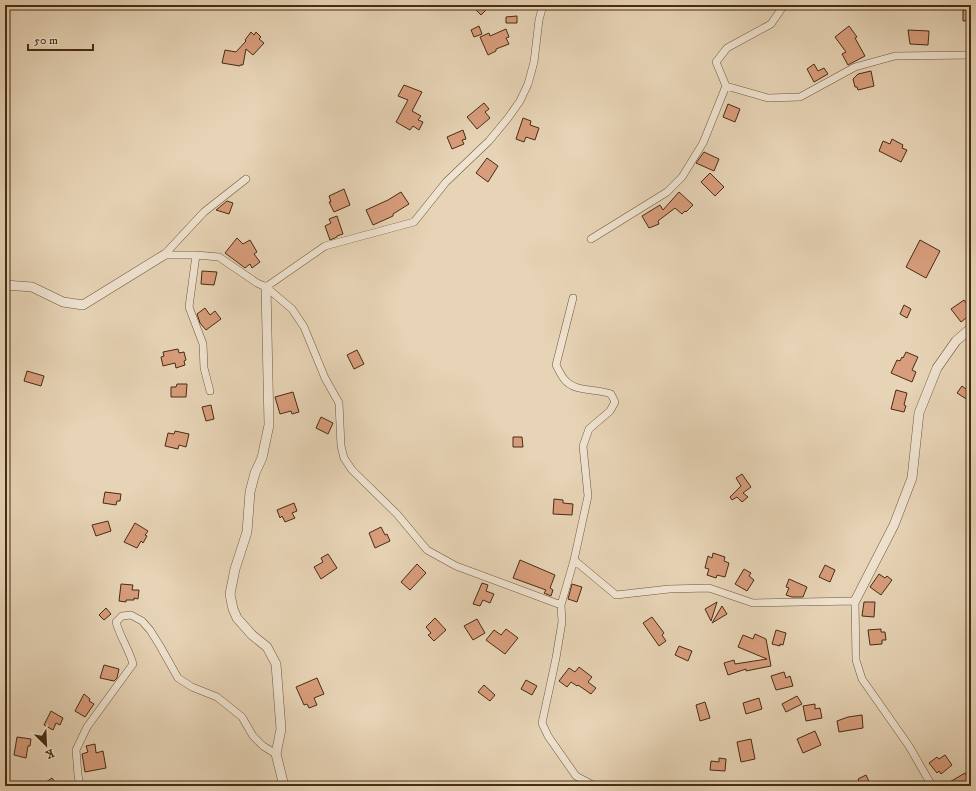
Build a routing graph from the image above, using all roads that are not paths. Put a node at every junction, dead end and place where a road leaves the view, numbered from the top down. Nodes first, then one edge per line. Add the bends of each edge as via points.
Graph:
1 (543, 5) edge
2 (784, 5) edge
3 (971, 55) edge
4 (726, 86) junction
5 (246, 179) dead end
6 (592, 238) dead end
7 (164, 255) junction
8 (196, 255) junction
9 (5, 286) edge
10 (266, 287) junction
11 (574, 298) dead end
12 (971, 328) edge
13 (210, 391) dead end
14 (574, 560) junction
15 (855, 601) junction
16 (561, 604) junction
17 (276, 754) junction
18 (80, 786) edge
19 (284, 786) edge
20 (595, 786) edge
21 (932, 786) edge

1 - 10 street via 534,62 520,101 489,141 446,182 414,222 325,246
2 - 4 street via 771,24 727,48 716,62
3 - 4 street via 895,56 855,67 800,97 768,98
4 - 6 street via 703,142 682,177 666,192
5 - 7 street via 204,212
7 - 8 street
7 - 9 street via 83,305 62,302 32,287
8 - 10 street via 219,257
8 - 13 street via 189,307 203,344 204,368
10 - 16 street via 292,309 304,327 325,378 339,403 341,446 344,458 352,470 397,514 427,550 456,566
10 - 17 street via 269,425 262,458 250,492 247,532 230,594 237,618 267,647 276,664 281,729
11 - 14 street via 556,365 564,379 575,387 611,394 615,402 610,411 589,429 584,446 588,496
12 - 15 street via 956,341 937,368 919,413 912,478 894,526
14 - 15 street via 616,595 669,589 709,588 753,603
14 - 16 street
15 - 21 street via 856,660 862,679 909,746
16 - 20 street via 562,622 542,722 548,736 576,776
17 - 18 street via 253,736 242,717 217,698 178,678 150,630 131,614 122,616 116,622 133,664 87,727 76,750
17 - 19 street

